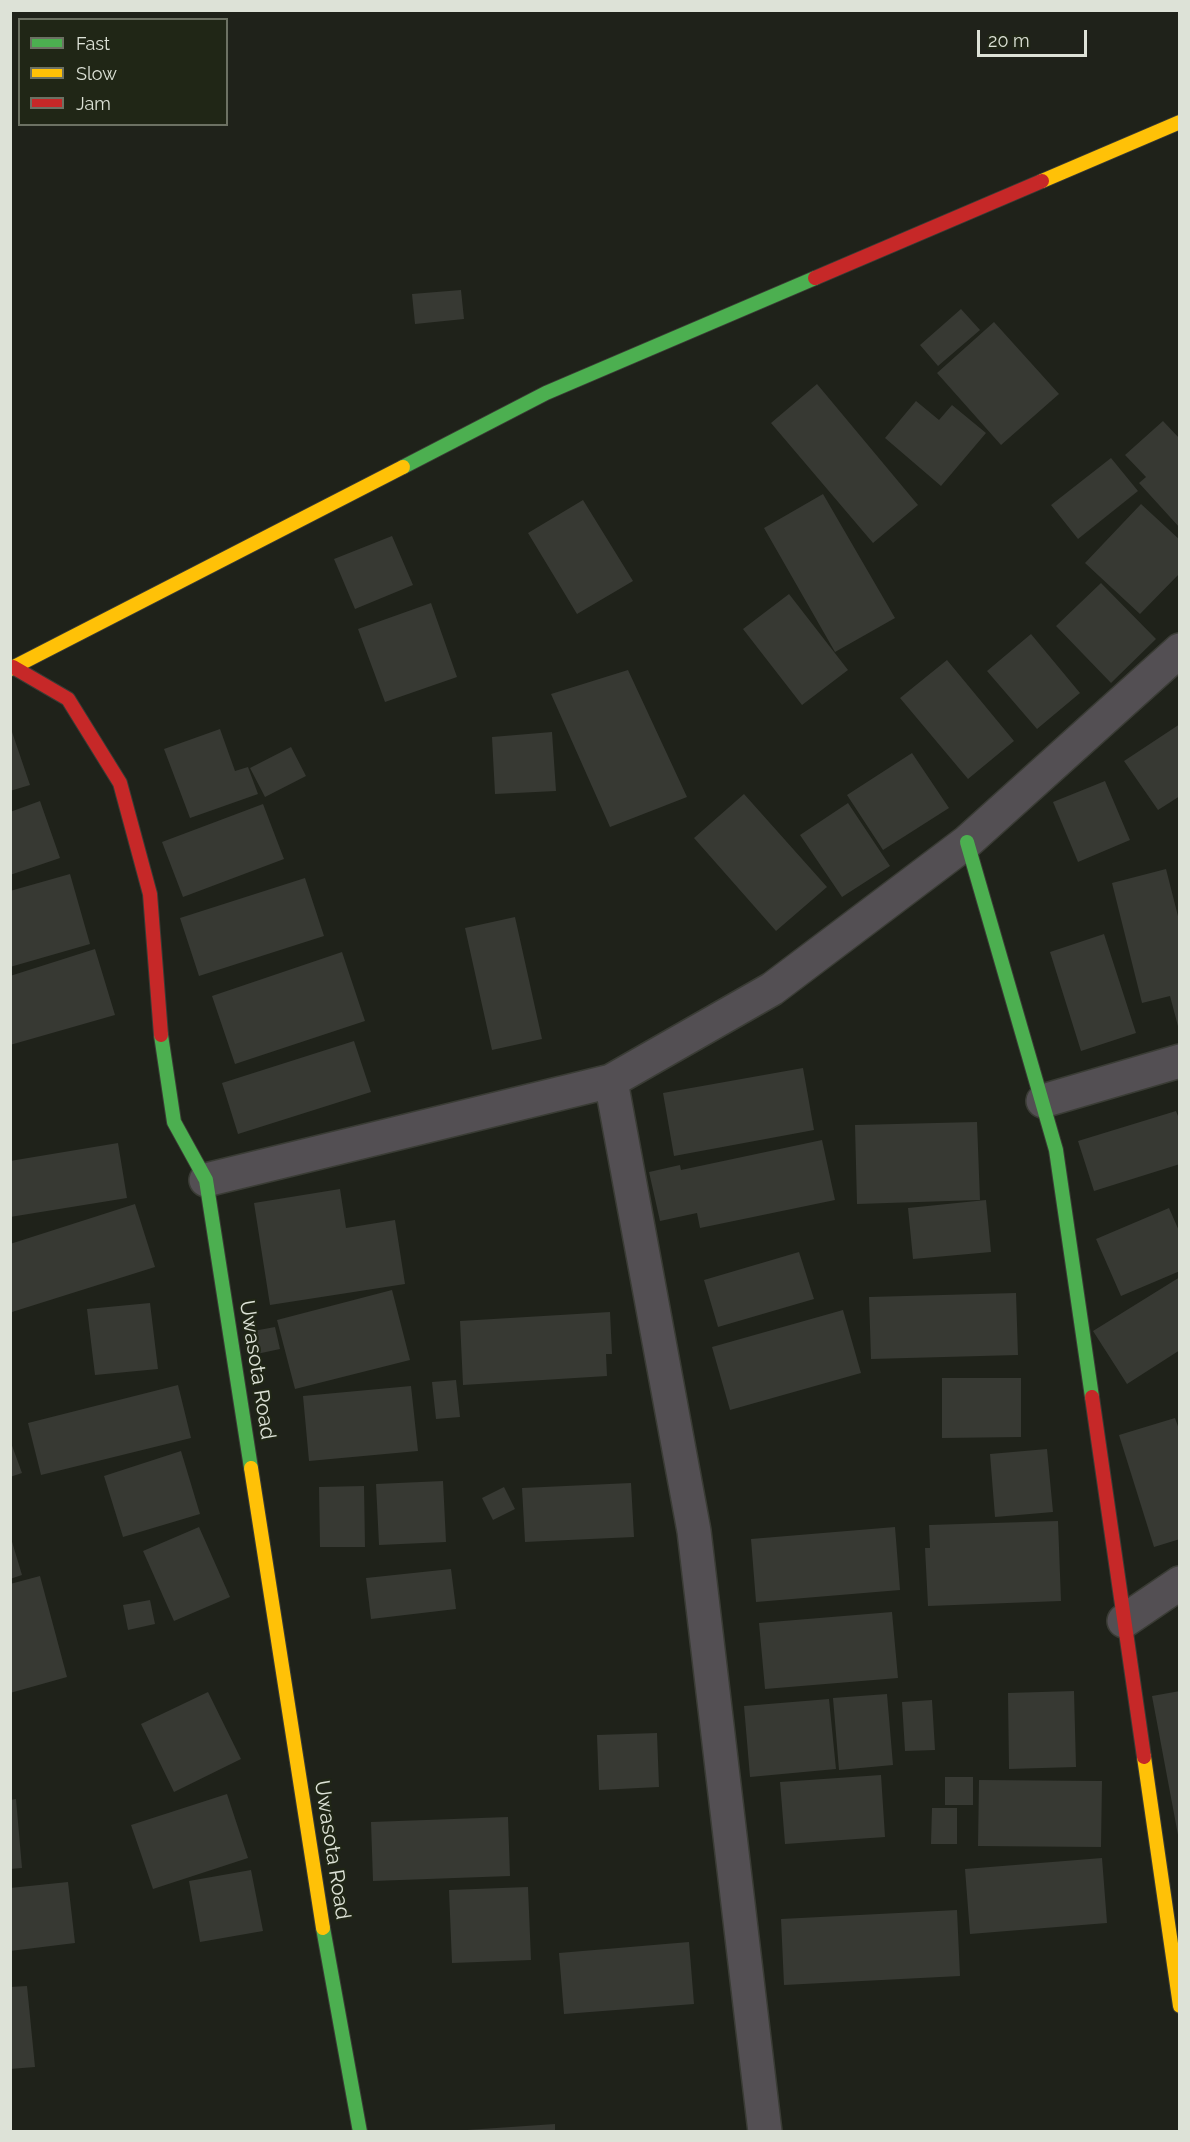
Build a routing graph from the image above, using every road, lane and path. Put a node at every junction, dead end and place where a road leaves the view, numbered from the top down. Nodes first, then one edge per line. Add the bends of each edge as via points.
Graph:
1 (1179, 122) edge
2 (1179, 650) edge
3 (12, 668) edge
4 (967, 842) junction
5 (1179, 1061) edge
6 (611, 1081) junction
7 (1042, 1101) junction
8 (206, 1180) junction
9 (1179, 1583) edge
10 (1124, 1621) junction
11 (1179, 2006) edge
12 (360, 2132) edge
13 (765, 2132) edge

1 - 3 street via 546,393
2 - 4 street
3 - 8 street, Uwasota Road via 68,699 120,783 150,894 158,1014 174,1122
4 - 6 street via 772,989
4 - 7 street
5 - 7 street
6 - 8 street
6 - 13 street via 693,1531
7 - 10 street via 1056,1150
8 - 12 street, Uwasota Road via 331,1978
9 - 10 street
10 - 11 street

